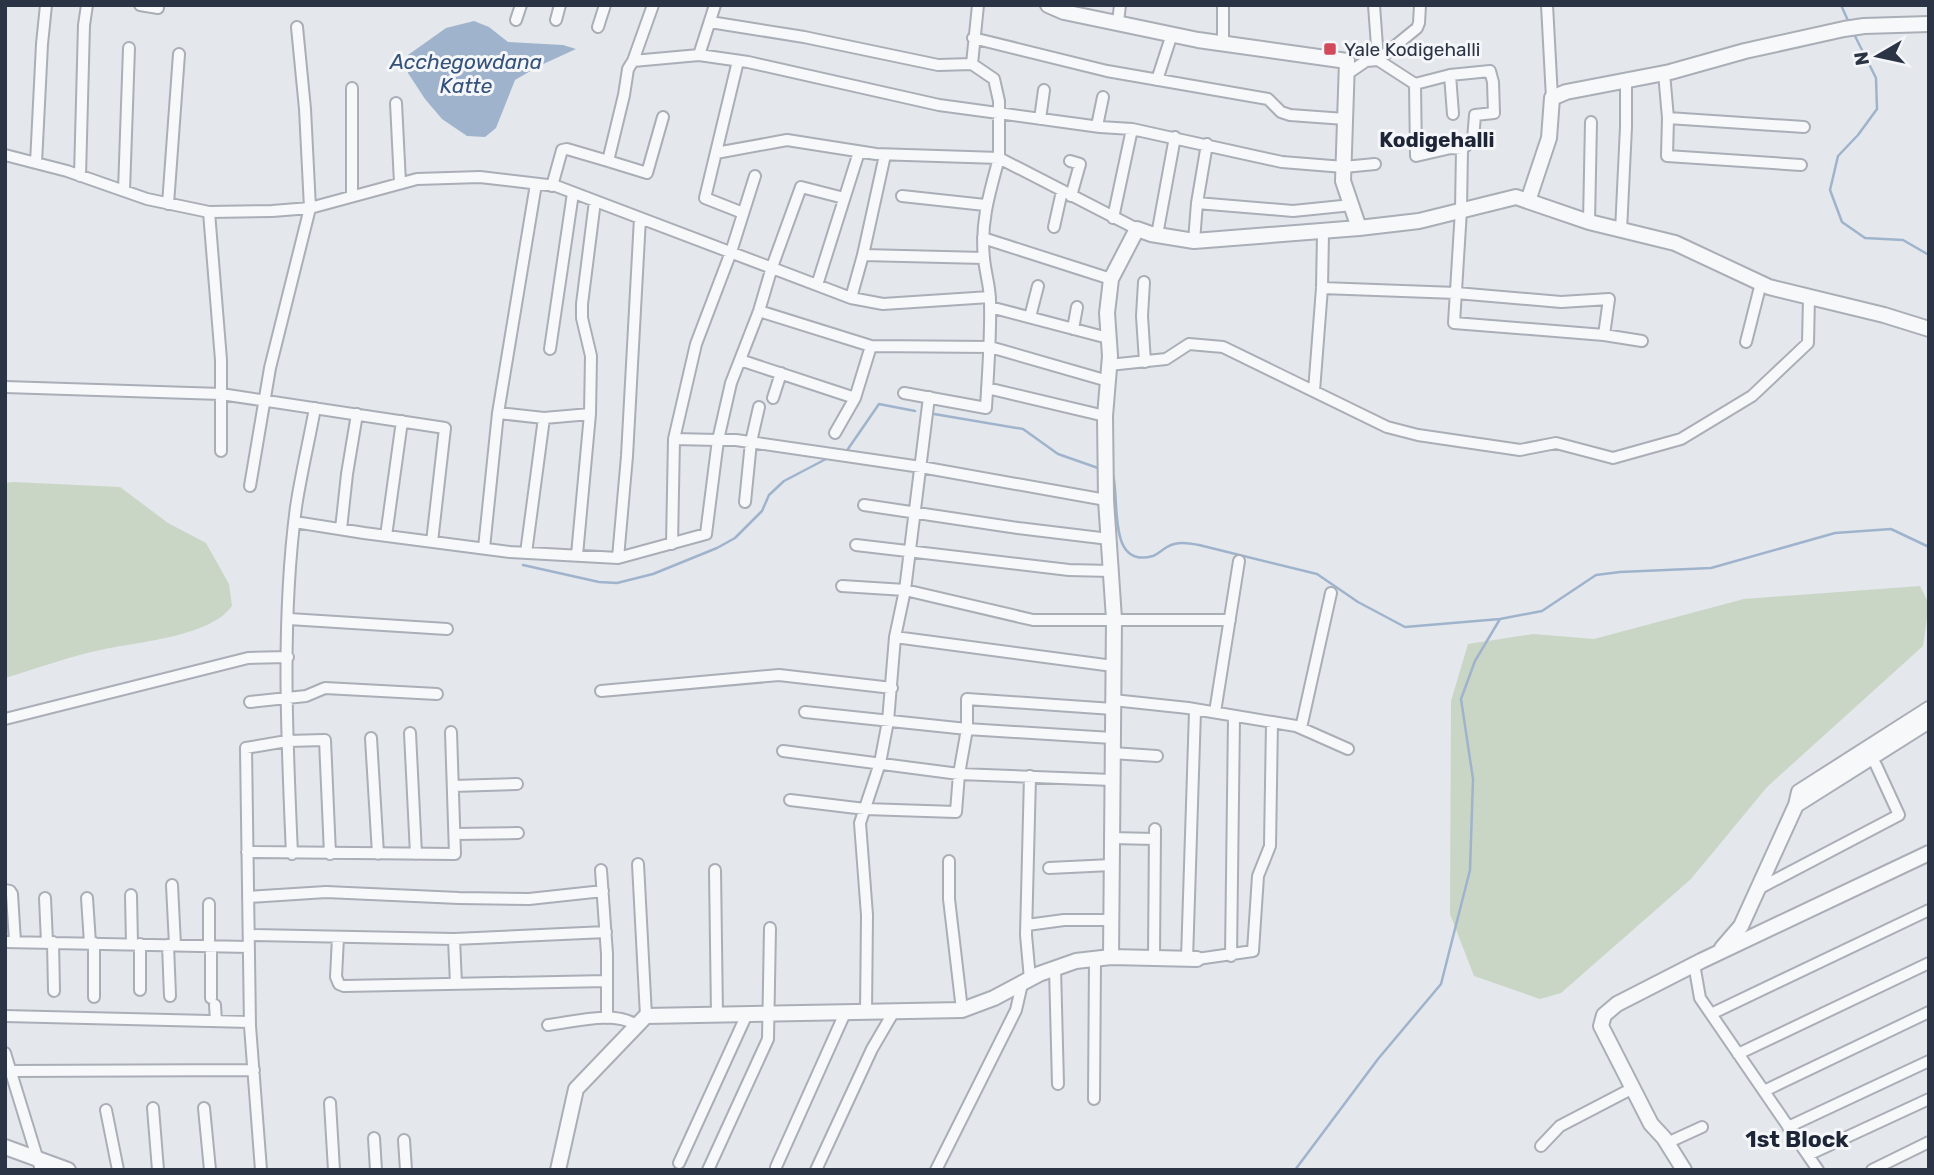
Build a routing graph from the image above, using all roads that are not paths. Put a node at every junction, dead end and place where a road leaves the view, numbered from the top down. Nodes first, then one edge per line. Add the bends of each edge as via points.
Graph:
1 (46, 5) edge
2 (87, 5) edge
3 (141, 5) edge
4 (521, 5) edge
5 (560, 5) edge
6 (605, 5) edge
7 (653, 5) edge
8 (715, 5) edge
9 (978, 5) edge
10 (1048, 5) edge
11 (1120, 5) edge
12 (1223, 5) edge
13 (1374, 5) edge
14 (1420, 5) edge
15 (1546, 5) edge
16 (158, 8) dead end
17 (516, 20) dead end
18 (556, 20) dead end
19 (710, 22) junction
20 (1118, 22) junction
21 (1929, 24) edge
22 (297, 27) dead end
23 (598, 27) dead end
24 (1172, 34) junction
25 (973, 38) junction
26 (1223, 43) junction
27 (129, 48) dead end
28 (179, 54) dead end
29 (699, 55) junction
30 (1378, 60) junction
31 (633, 61) junction
32 (738, 61) junction
33 (972, 64) junction
34 (1347, 74) junction
35 (1664, 74) junction
36 (1450, 75) junction
37 (1157, 80) junction
38 (1626, 82) junction
39 (1415, 84) junction
40 (352, 88) dead end
41 (1044, 90) dead end
42 (1103, 97) dead end
43 (1552, 98) junction
44 (396, 103) dead end
45 (999, 114) junction
46 (1453, 114) dead end
47 (663, 117) dead end
48 (1668, 118) junction
49 (1040, 119) junction
50 (1345, 119) junction
51 (1591, 122) dead end
52 (1097, 127) junction
53 (1804, 127) dead end
54 (1132, 129) junction
55 (1175, 137) junction
56 (1207, 144) junction
57 (1462, 149) junction
58 (859, 152) junction
59 (716, 153) junction
60 (5, 155) edge
61 (885, 155) junction
62 (999, 158) junction
63 (608, 160) junction
64 (1070, 161) dead end
65 (36, 163) junction
66 (1375, 164) dead end
67 (1801, 165) dead end
68 (1344, 167) junction
69 (80, 176) junction
70 (755, 176) dead end
71 (400, 183) junction
72 (536, 184) junction
73 (552, 186) junction
74 (124, 191) junction
75 (573, 193) junction
76 (1066, 194) junction
77 (352, 196) junction
78 (902, 196) dead end
79 (844, 198) junction
80 (595, 201) junction
81 (1528, 201) junction
82 (1197, 203) junction
83 (168, 204) junction
84 (985, 205) junction
85 (1352, 205) junction
86 (310, 208) junction
87 (1461, 210) junction
88 (209, 212) junction
89 (743, 213) junction
90 (640, 218) junction
91 (1114, 218) junction
92 (1589, 222) junction
93 (1054, 227) dead end
94 (1359, 228) junction
95 (1137, 229) junction
96 (1621, 231) junction
97 (1323, 233) junction
98 (1157, 236) junction
99 (983, 238) junction
100 (1194, 241) junction
101 (731, 252) junction
102 (863, 255) junction
103 (984, 258) junction
104 (772, 267) junction
105 (1111, 279) junction
106 (1144, 282) dead end
107 (1761, 283) junction
108 (817, 285) junction
109 (1038, 286) dead end
110 (1322, 288) junction
111 (1456, 293) junction
112 (1809, 297) junction
113 (851, 298) junction
114 (990, 302) junction
115 (1077, 307) dead end
116 (759, 311) junction
117 (1030, 317) junction
118 (1073, 329) junction
119 (1929, 329) edge
120 (1604, 335) junction
121 (1108, 338) junction
122 (1642, 341) dead end
123 (1746, 342) dead end
124 (871, 345) junction
125 (990, 347) junction
126 (550, 349) dead end
127 (740, 360) junction
128 (1145, 362) junction
129 (1109, 365) junction
130 (781, 373) junction
131 (1108, 382) junction
132 (5, 387) edge
133 (987, 388) junction
134 (1314, 391) junction
135 (904, 393) dead end
136 (220, 394) junction
137 (929, 397) junction
138 (773, 398) dead end
139 (855, 398) junction
140 (265, 400) junction
141 (760, 407) dead end
142 (315, 408) junction
143 (498, 413) junction
144 (357, 414) junction
145 (590, 414) junction
146 (1105, 416) junction
147 (544, 418) junction
148 (402, 421) junction
149 (835, 433) dead end
150 (674, 439) junction
151 (718, 440) junction
152 (751, 442) junction
153 (221, 451) dead end
154 (921, 467) junction
155 (250, 486) dead end
156 (1106, 500) junction
157 (745, 502) dead end
158 (864, 505) dead end
159 (915, 513) junction
160 (295, 522) junction
161 (341, 530) junction
162 (386, 536) junction
163 (1109, 539) junction
164 (432, 542) junction
165 (672, 544) junction
166 (856, 545) dead end
167 (484, 548) junction
168 (909, 551) junction
169 (526, 553) junction
170 (577, 555) junction
171 (618, 558) junction
172 (1239, 561) dead end
173 (1111, 571) junction
174 (842, 586) dead end
175 (905, 590) junction
176 (1331, 593) dead end
177 (289, 619) junction
178 (1114, 619) junction
179 (1230, 620) junction
180 (447, 629) dead end
181 (895, 637) junction
182 (288, 657) junction
183 (1113, 666) junction
184 (892, 688) junction
185 (601, 691) dead end
186 (437, 694) dead end
187 (288, 698) junction
188 (250, 702) dead end
189 (1113, 704) junction
190 (1929, 709) edge
191 (1195, 711) junction
192 (805, 712) dead end
193 (1215, 712) junction
194 (1234, 718) junction
195 (5, 719) edge
196 (888, 721) junction
197 (1929, 721) edge
198 (1272, 722) junction
199 (1301, 727) junction
200 (967, 729) junction
201 (451, 732) dead end
202 (410, 733) dead end
203 (371, 738) dead end
204 (287, 741) junction
205 (1112, 746) junction
206 (1348, 749) dead end
207 (783, 751) dead end
208 (1157, 756) dead end
209 (880, 763) junction
210 (1876, 765) dead end
211 (959, 775) junction
212 (1030, 776) junction
213 (1112, 780) junction
214 (517, 785) dead end
215 (453, 786) junction
216 (790, 800) dead end
217 (1796, 805) junction
218 (865, 809) junction
219 (518, 833) dead end
220 (455, 834) junction
221 (1111, 838) junction
222 (247, 852) junction
223 (1929, 853) edge
224 (292, 854) junction
225 (330, 854) junction
226 (378, 854) junction
227 (416, 854) junction
228 (949, 861) dead end
229 (638, 864) dead end
230 (1111, 865) junction
231 (1049, 868) dead end
232 (601, 870) dead end
233 (715, 870) dead end
234 (172, 885) dead end
235 (1758, 889) junction
236 (5, 890) edge
237 (603, 891) junction
238 (131, 895) dead end
239 (248, 897) junction
240 (45, 898) dead end
241 (87, 898) dead end
242 (209, 904) dead end
243 (1929, 910) edge
244 (1110, 920) junction
245 (1027, 925) junction
246 (770, 928) dead end
247 (606, 932) junction
248 (248, 935) junction
249 (338, 937) junction
250 (454, 939) junction
251 (10, 942) edge
252 (50, 942) junction
253 (92, 943) junction
254 (136, 944) junction
255 (171, 945) junction
256 (210, 946) junction
257 (249, 947) junction
258 (1718, 952) junction
259 (1231, 956) junction
260 (1111, 957) junction
261 (1154, 957) junction
262 (1095, 959) junction
263 (1192, 959) junction
264 (1929, 963) edge
265 (1694, 964) junction
266 (1055, 968) junction
267 (607, 981) junction
268 (1026, 981) junction
269 (456, 984) junction
270 (140, 990) dead end
271 (54, 991) dead end
272 (170, 996) dead end
273 (94, 997) dead end
274 (962, 1010) junction
275 (1929, 1012) edge
276 (768, 1013) junction
277 (845, 1013) junction
278 (866, 1013) junction
279 (892, 1013) junction
280 (747, 1014) junction
281 (1711, 1014) junction
282 (717, 1015) junction
283 (5, 1016) edge
284 (607, 1018) junction
285 (216, 1021) junction
286 (641, 1021) junction
287 (250, 1022) junction
288 (548, 1024) dead end
289 (5, 1053) edge
290 (1738, 1054) junction
291 (1929, 1061) edge
292 (254, 1070) junction
293 (11, 1071) junction
294 (1058, 1084) dead end
295 (1633, 1088) junction
296 (1764, 1091) junction
297 (1094, 1099) dead end
298 (1929, 1099) edge
299 (330, 1103) dead end
300 (153, 1108) dead end
301 (204, 1108) dead end
302 (106, 1110) dead end
303 (1702, 1127) dead end
304 (1788, 1127) junction
305 (374, 1138) dead end
306 (404, 1140) dead end
307 (1929, 1142) edge
308 (1667, 1143) junction
309 (1541, 1146) dead end
310 (5, 1147) edge
311 (1808, 1155) junction
312 (39, 1163) edge
313 (680, 1163) dead end
314 (776, 1167) dead end
315 (68, 1170) edge
316 (118, 1170) edge
317 (158, 1170) edge
318 (210, 1170) edge
319 (261, 1170) edge
320 (334, 1170) edge
321 (376, 1170) edge
322 (406, 1170) edge
323 (558, 1170) edge
324 (708, 1170) edge
325 (816, 1170) edge
326 (936, 1170) edge
327 (1684, 1170) edge
328 (1818, 1170) edge
329 (1872, 1170) edge

1 - 65 street
2 - 69 street
3 - 16 street
4 - 17 street
5 - 18 street
6 - 23 street
7 - 31 street
8 - 19 street
9 - 25 street
10 - 20 street
11 - 20 street
12 - 26 street
13 - 30 street
14 - 30 street via 1417,28
15 - 43 street
19 - 29 street
19 - 33 street via 939,65
20 - 24 street
21 - 35 street via 1844,29
22 - 86 street
24 - 26 street
24 - 37 street
25 - 33 street
25 - 37 street
26 - 34 street via 1347,61
27 - 74 street
28 - 83 street
29 - 31 street
29 - 32 street
30 - 34 street via 1366,61
30 - 39 street
31 - 63 street
32 - 45 street
32 - 59 street
33 - 45 street via 994,79
34 - 50 street
35 - 38 street
35 - 48 street
36 - 39 street
36 - 46 street
36 - 57 street via 1490,71 1493,82 1494,113 1475,115 1473,140
37 - 50 street via 1268,99 1290,115
38 - 43 street
38 - 96 street
39 - 57 street via 1416,156
40 - 77 street
41 - 49 street
42 - 52 street
43 - 81 street via 1549,138
44 - 71 street
45 - 49 street
45 - 62 street
47 - 63 street via 647,173
48 - 53 street
48 - 67 street via 1667,156
49 - 52 street
50 - 68 street
51 - 92 street
52 - 54 street
54 - 55 street
54 - 91 street
55 - 56 street
55 - 98 street
56 - 68 street via 1282,162
56 - 82 street
57 - 87 street
58 - 59 street via 787,140
58 - 61 street
58 - 79 street
59 - 89 street via 705,198
60 - 65 street
61 - 62 street
61 - 102 street
62 - 76 street
62 - 84 street
63 - 73 street via 562,150
64 - 76 street via 1080,164
65 - 69 street
66 - 68 street
68 - 85 street via 1343,181
69 - 74 street
70 - 89 street
71 - 72 street via 480,177
71 - 77 street
72 - 73 street
72 - 143 street
73 - 75 street
74 - 83 street
75 - 80 street
75 - 126 street
76 - 91 street
76 - 93 street
77 - 86 street
78 - 84 street
79 - 104 street via 801,187
79 - 108 street
80 - 90 street
80 - 145 street via 582,318 591,356
81 - 87 street via 1516,197
81 - 92 street
82 - 85 street via 1293,211
82 - 100 street
83 - 88 street
84 - 99 street
85 - 94 street
86 - 88 street
86 - 140 street
87 - 94 street via 1419,221
87 - 111 street
88 - 136 street
89 - 101 street
90 - 101 street
90 - 171 street
91 - 95 street
92 - 96 street
94 - 97 street
95 - 98 street
95 - 105 street
96 - 107 street via 1675,243
97 - 100 street
97 - 110 street
98 - 100 street
99 - 103 street
99 - 105 street
101 - 104 street
101 - 150 street via 696,344
102 - 103 street
102 - 113 street
103 - 114 street
104 - 108 street
104 - 116 street
105 - 121 street
106 - 128 street
107 - 112 street
107 - 123 street
108 - 113 street
109 - 117 street
110 - 111 street
110 - 134 street
111 - 120 street via 1454,323
111 - 120 street via 1561,302 1609,299
112 - 119 street
112 - 134 street via 1808,342 1752,396 1681,439 1613,458 1556,443 1520,450 1418,435 1387,427
113 - 114 street via 883,304
114 - 117 street
114 - 125 street
115 - 118 street
116 - 124 street
116 - 127 street
117 - 118 street
118 - 121 street
120 - 122 street
121 - 129 street
124 - 125 street
124 - 139 street
125 - 131 street
125 - 133 street
127 - 130 street
127 - 151 street
128 - 129 street
128 - 134 street via 1166,359 1189,344 1223,347
129 - 131 street
130 - 138 street
130 - 139 street
131 - 146 street
132 - 136 street
133 - 137 street via 986,408
133 - 146 street
135 - 137 street
136 - 140 street
136 - 153 street
137 - 154 street
139 - 149 street
140 - 142 street
140 - 155 street
141 - 152 street
142 - 144 street
142 - 160 street
143 - 147 street
143 - 167 street
144 - 148 street
144 - 161 street
145 - 147 street
145 - 170 street
146 - 156 street
147 - 169 street
148 - 162 street
148 - 164 street via 445,428
150 - 151 street
150 - 165 street
151 - 152 street
151 - 165 street via 706,534
152 - 154 street
152 - 157 street
154 - 156 street
154 - 159 street
156 - 163 street
158 - 159 street
159 - 163 street
159 - 168 street
160 - 161 street
160 - 177 street
161 - 162 street
162 - 164 street
163 - 173 street
164 - 167 street
165 - 171 street
166 - 168 street
167 - 169 street
168 - 173 street
168 - 175 street
169 - 170 street
170 - 171 street
172 - 179 street
173 - 178 street
174 - 175 street
175 - 178 street via 1033,620
175 - 181 street
176 - 199 street
177 - 180 street
177 - 182 street
178 - 179 street
178 - 183 street
179 - 193 street
181 - 183 street
181 - 184 street
182 - 187 street
182 - 195 street via 248,658
183 - 189 street
184 - 185 street via 779,675
184 - 196 street
186 - 187 street via 325,688
187 - 188 street
187 - 204 street
189 - 191 street
189 - 200 street via 967,699
189 - 205 street
190 - 217 street via 1799,792
191 - 193 street
191 - 263 street
192 - 196 street
193 - 194 street
194 - 198 street
194 - 259 street
196 - 200 street
196 - 209 street
197 - 217 street
198 - 199 street
198 - 259 street via 1270,846 1258,876 1253,951
199 - 206 street
200 - 205 street
200 - 211 street
201 - 215 street
202 - 227 street
203 - 226 street
204 - 222 street via 246,748
204 - 224 street
204 - 225 street via 325,740
205 - 208 street
205 - 213 street
207 - 209 street
209 - 211 street
209 - 218 street
210 - 235 street via 1899,815
211 - 212 street
211 - 218 street via 956,812
212 - 213 street
212 - 245 street
213 - 221 street
214 - 215 street
215 - 220 street
216 - 218 street
217 - 235 street
218 - 278 street via 860,823 867,915
219 - 220 street
220 - 227 street via 455,854
221 - 230 street
221 - 261 street via 1154,834
222 - 224 street
222 - 239 street
223 - 258 street
224 - 225 street
225 - 226 street
226 - 227 street
228 - 274 street
229 - 286 street
230 - 231 street
230 - 244 street
232 - 237 street
233 - 282 street
234 - 255 street
235 - 258 street via 1741,926
236 - 251 street via 12,894
237 - 239 street via 529,899 326,892
237 - 247 street
238 - 254 street
239 - 248 street
240 - 252 street
241 - 253 street
242 - 256 street
243 - 281 street
244 - 245 street
244 - 260 street
245 - 268 street
246 - 276 street
247 - 250 street
247 - 267 street
248 - 249 street
248 - 257 street
249 - 250 street
249 - 269 street via 339,984
250 - 269 street
251 - 252 street
252 - 253 street
252 - 271 street
253 - 254 street
253 - 273 street
254 - 255 street
254 - 270 street
255 - 256 street
255 - 272 street
256 - 257 street
256 - 285 street
257 - 287 street
258 - 265 street
259 - 263 street
260 - 261 street
260 - 262 street
261 - 263 street
262 - 266 street
262 - 297 street
264 - 290 street
265 - 281 street via 1700,998
265 - 295 street via 1604,1014 1601,1026
266 - 268 street
266 - 294 street
267 - 269 street
267 - 284 street
268 - 274 street
268 - 326 street
274 - 279 street
275 - 296 street
276 - 277 street
276 - 280 street
276 - 324 street via 768,1039
277 - 278 street
277 - 314 street
278 - 279 street
279 - 325 street
280 - 282 street
280 - 313 street
281 - 290 street
282 - 286 street
283 - 285 street
284 - 286 street
284 - 288 street
285 - 287 street
286 - 323 street via 576,1089
287 - 292 street
289 - 293 street
290 - 296 street
291 - 304 street
292 - 293 street
292 - 319 street
293 - 312 street
295 - 308 street via 1651,1124
295 - 309 street via 1560,1126
296 - 304 street
298 - 311 street
299 - 320 street
300 - 317 street
301 - 318 street
302 - 316 street
303 - 308 street
304 - 311 street
305 - 321 street
306 - 322 street
307 - 329 street
308 - 327 street
310 - 312 street
311 - 328 street
312 - 315 street

